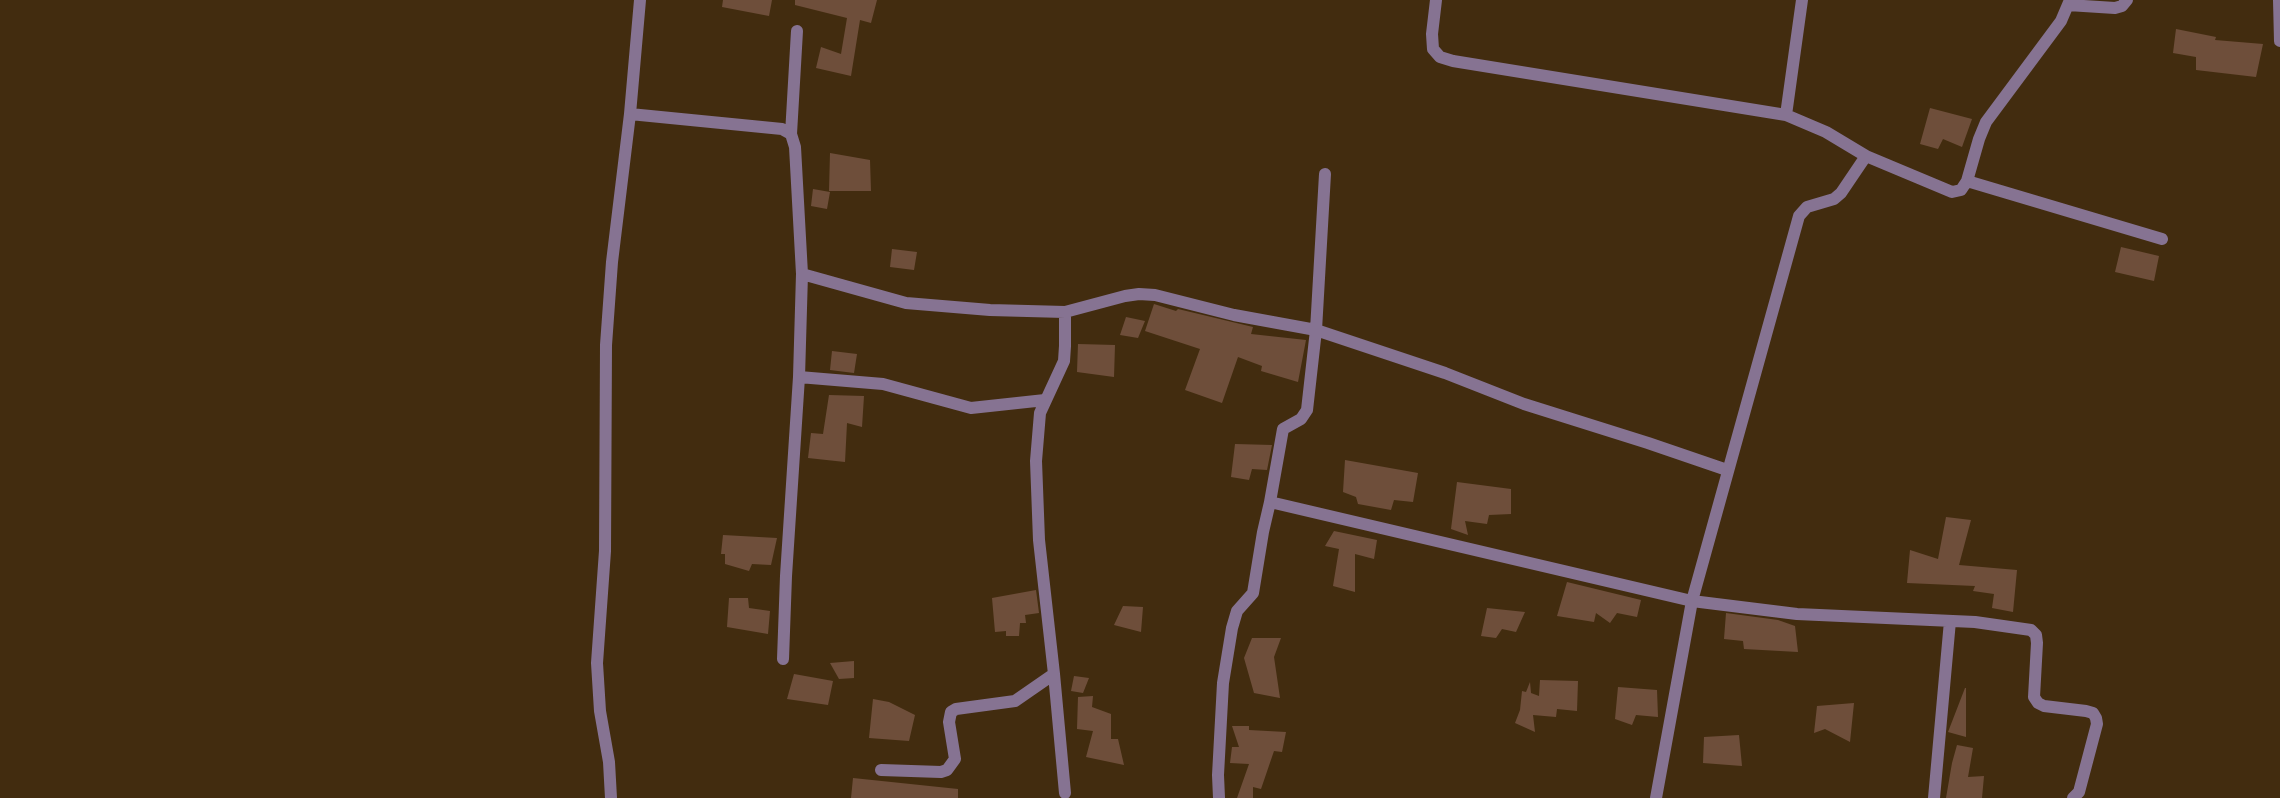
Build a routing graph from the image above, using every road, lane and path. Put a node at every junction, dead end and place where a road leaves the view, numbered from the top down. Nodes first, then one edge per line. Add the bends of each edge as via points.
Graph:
1 (640, 0) edge
2 (1436, 0) edge
3 (1802, 0) edge
4 (2127, 0) edge
5 (2279, 0) edge
6 (2069, 2) edge
7 (797, 32) dead end
8 (2280, 41) edge
9 (630, 114) junction
10 (1786, 115) junction
11 (791, 134) junction
12 (1866, 156) junction
13 (1325, 174) dead end
14 (1967, 181) junction
15 (2162, 239) dead end
16 (802, 274) junction
17 (1065, 312) junction
18 (1316, 330) junction
19 (800, 376) junction
20 (1045, 400) junction
21 (1727, 470) junction
22 (1270, 502) junction
23 (1692, 601) junction
24 (1950, 621) junction
25 (783, 659) dead end
26 (1054, 674) junction
27 (881, 770) dead end
28 (1065, 793) dead end
29 (611, 798) edge
30 (1219, 798) edge
31 (1656, 798) edge
32 (1934, 798) edge
33 (2073, 798) edge

1 - 9 street
2 - 10 street via 1433,49 1440,57
3 - 10 street
4 - 6 street via 2115,8
5 - 8 street
6 - 14 street via 2061,21 1986,122
7 - 11 street
9 - 11 street via 782,129
9 - 29 street via 606,345 605,551 597,663
10 - 12 street via 1826,132
11 - 16 street
12 - 14 street via 1952,192 1961,190
12 - 21 street via 1841,193 1807,207 1799,216
13 - 18 street
14 - 15 street
16 - 17 street via 915,304
16 - 19 street
17 - 18 street via 1125,296 1155,295
17 - 20 street via 1064,361
18 - 21 street
18 - 22 street via 1307,411 1283,429
19 - 20 street via 884,384 971,408
19 - 25 street
20 - 26 street via 1040,413 1036,461 1039,540
21 - 23 street
22 - 23 street
22 - 30 street via 1252,593 1237,611 1232,628 1223,683
23 - 24 street via 1797,614
23 - 31 street
24 - 32 street
24 - 33 street via 2031,630 2037,635 2034,697 2038,703 2093,713 2097,724 2079,792
26 - 27 street via 1014,701 951,712 955,759 947,770
26 - 28 street

